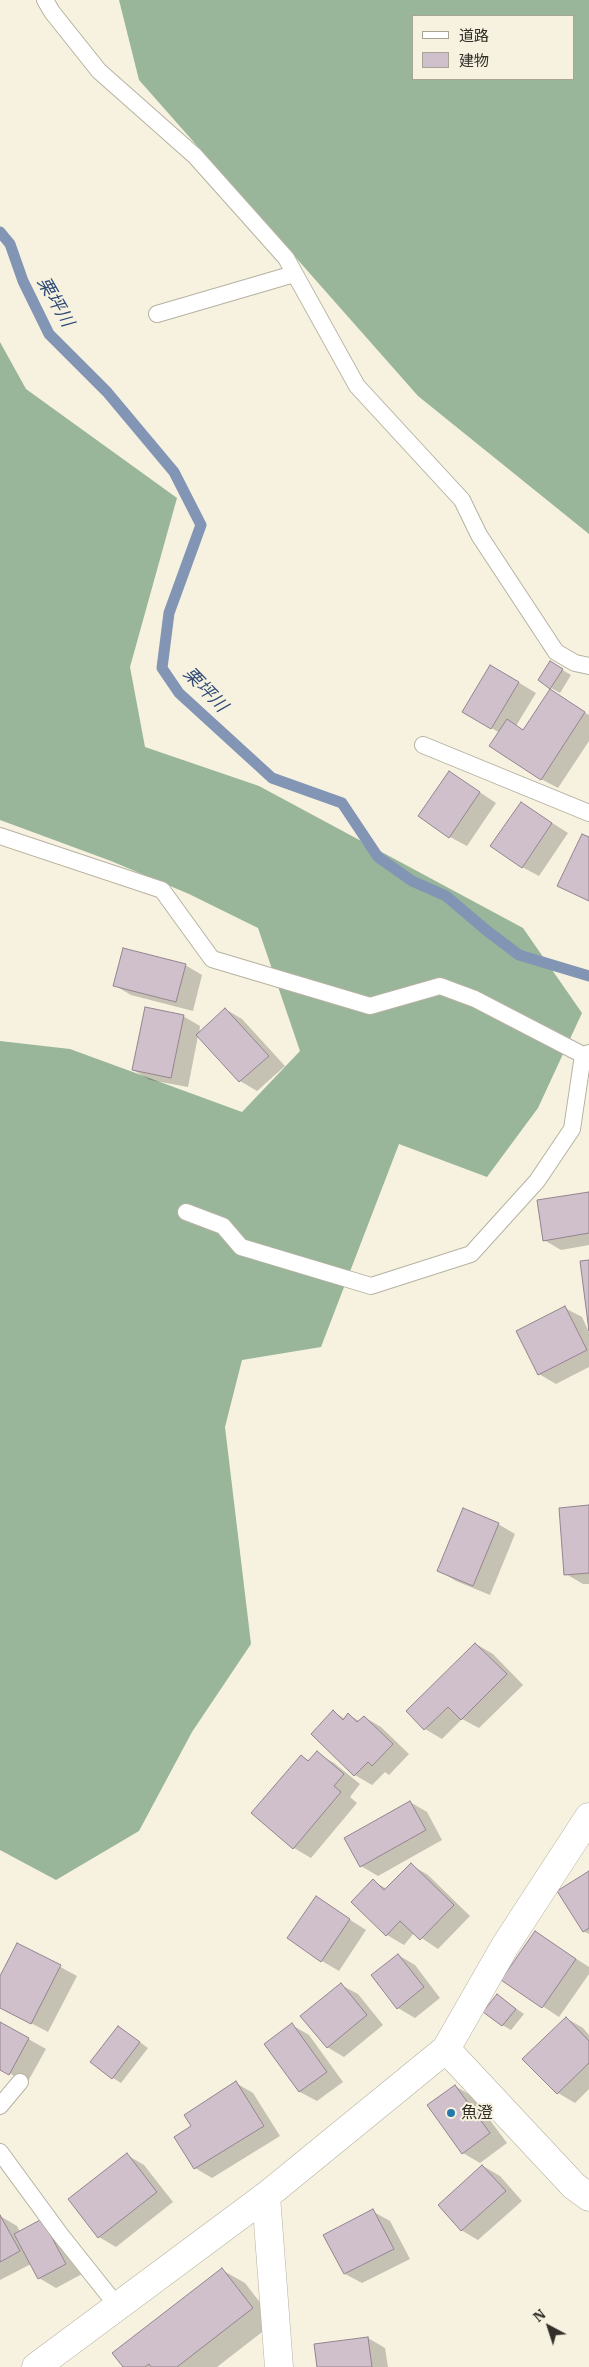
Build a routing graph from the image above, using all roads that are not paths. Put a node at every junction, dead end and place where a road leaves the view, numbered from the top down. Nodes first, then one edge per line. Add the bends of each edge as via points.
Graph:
1 (45, 0) edge
2 (294, 274) junction
3 (157, 314) dead end
4 (589, 666) edge
5 (423, 745) dead end
6 (589, 813) edge
7 (0, 836) edge
8 (586, 1054) edge
9 (186, 1212) dead end
10 (589, 1817) edge
11 (446, 2049) junction
12 (20, 2082) dead end
13 (0, 2106) edge
14 (0, 2152) edge
15 (266, 2196) junction
16 (589, 2197) edge
17 (118, 2307) junction
18 (36, 2367) edge
19 (279, 2367) edge

1 - 2 lane via 99,71 195,156 286,258
2 - 3 lane
2 - 4 lane via 357,386 462,500 479,535 556,652 575,663
5 - 6 lane
7 - 8 lane via 162,890 212,959 370,1006 440,986 475,999
8 - 9 lane via 572,1130 537,1181 471,1254 371,1286 241,1246 223,1226
10 - 11 street via 505,1946
11 - 15 street
11 - 16 street via 574,2186
12 - 13 lane
14 - 17 lane
15 - 17 street
15 - 19 street
17 - 18 street

